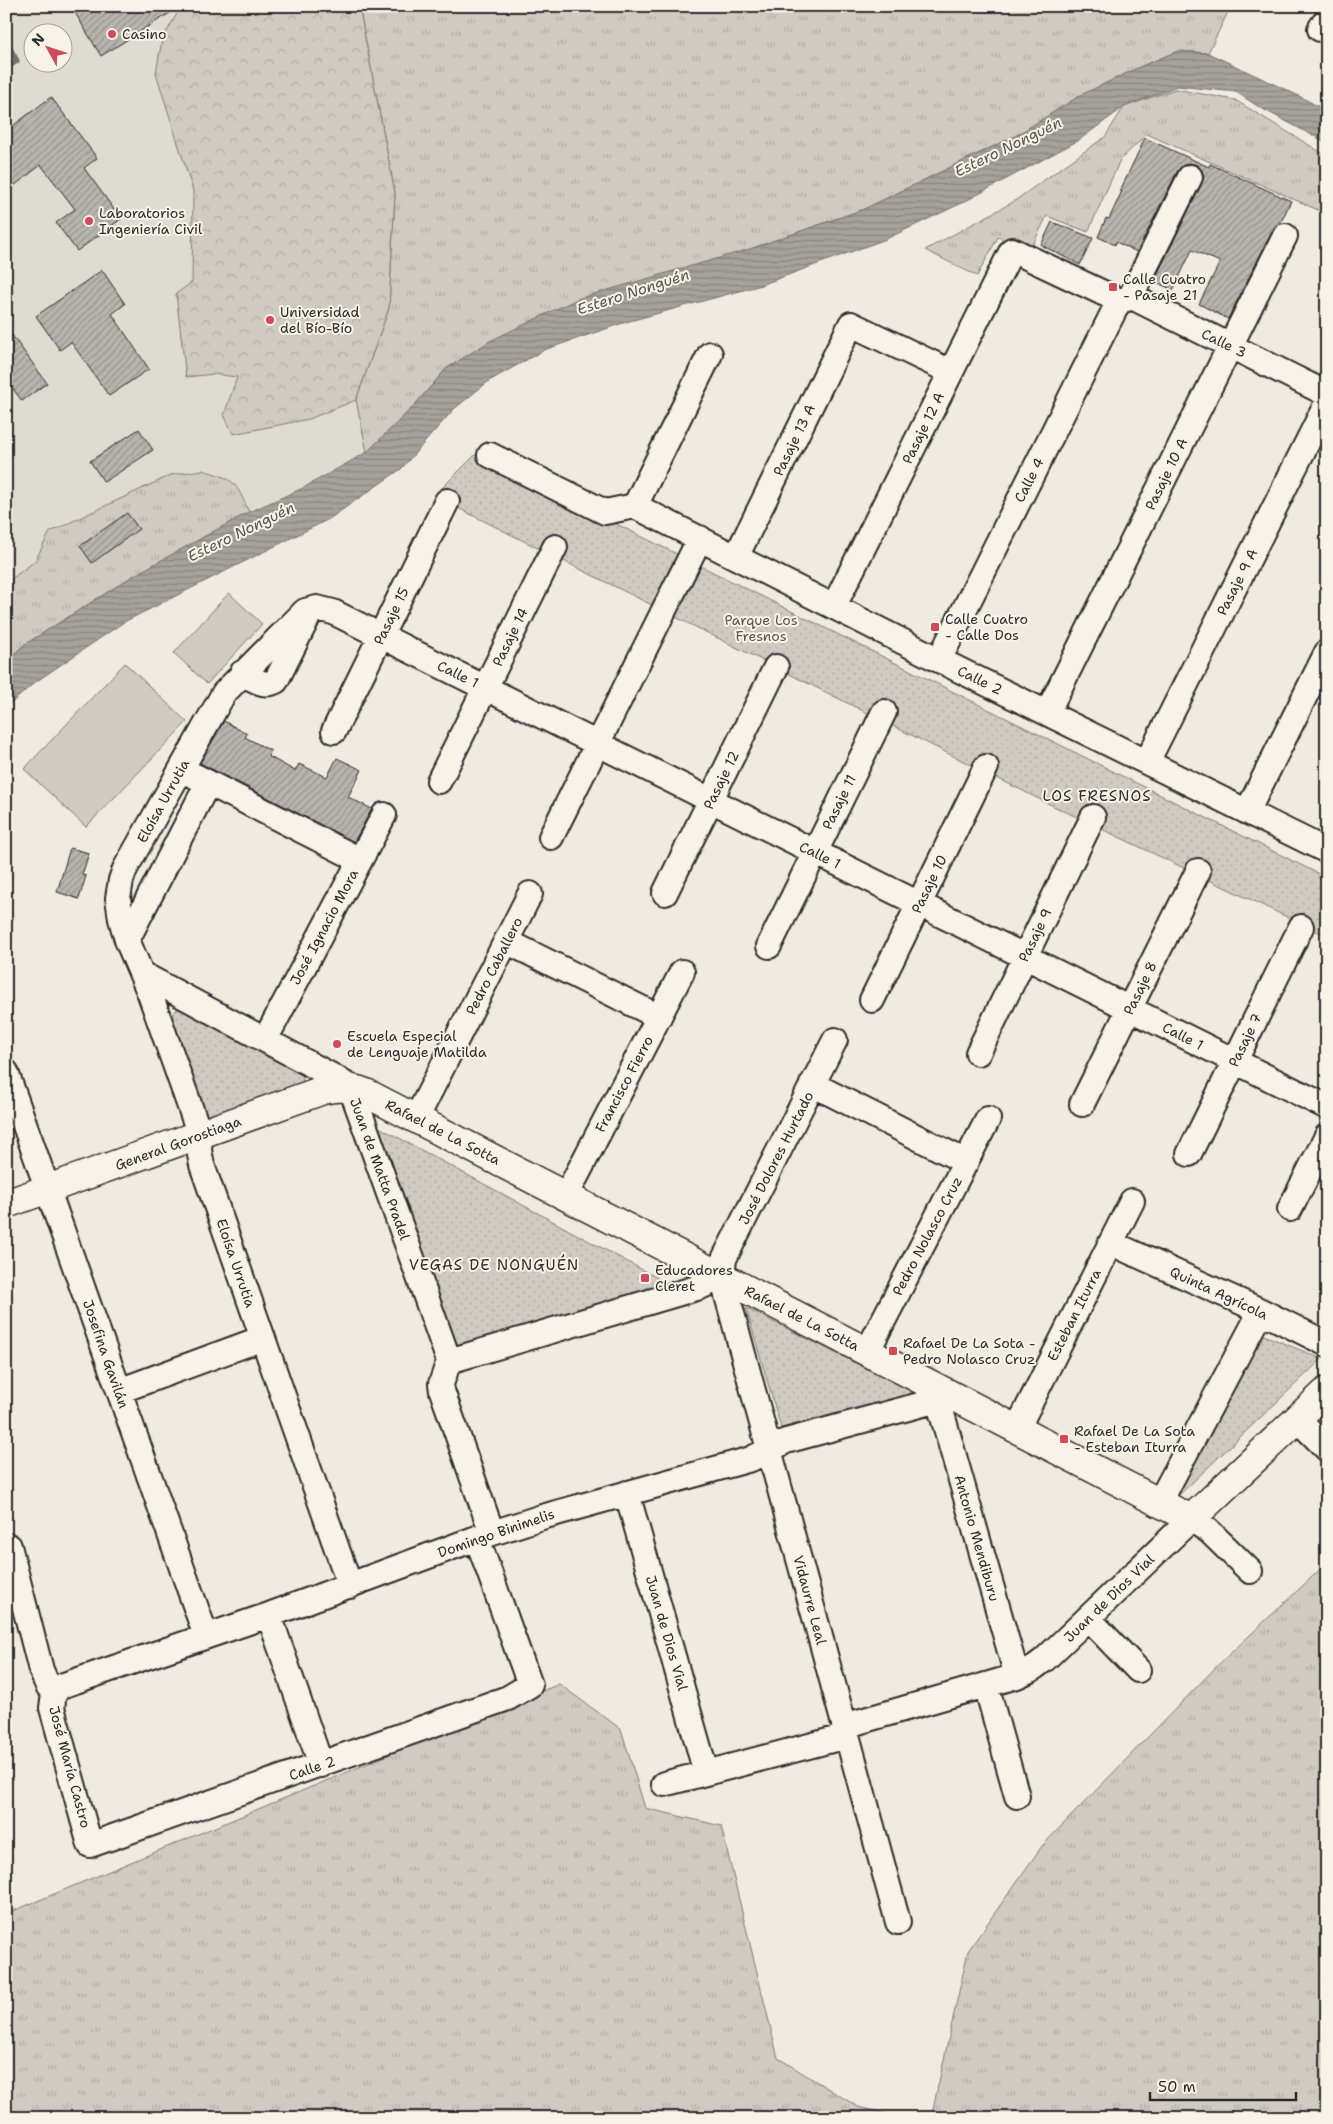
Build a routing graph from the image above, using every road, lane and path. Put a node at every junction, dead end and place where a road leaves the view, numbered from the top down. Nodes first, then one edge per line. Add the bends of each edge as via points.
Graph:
1 (1190, 177) dead end
2 (1285, 236) dead end
3 (1012, 250) joint
4 (1125, 299) junction
5 (1230, 346) junction
6 (710, 354) dead end
7 (951, 372) junction
8 (1327, 394) edge
9 (1327, 403) edge
10 (490, 454) dead end
11 (447, 501) dead end
12 (635, 506) junction
13 (700, 538) junction
14 (555, 547) dead end
15 (736, 557) junction
16 (834, 606) junction
17 (381, 636) junction
18 (1327, 652) edge
19 (939, 660) junction
20 (776, 667) dead end
21 (242, 673) joint
22 (485, 688) junction
23 (884, 712) dead end
24 (1047, 713) junction
25 (334, 731) dead end
26 (597, 743) junction
27 (1147, 762) junction
28 (986, 767) dead end
29 (439, 781) dead end
30 (711, 800) junction
31 (1246, 812) junction
32 (384, 815) dead end
33 (1093, 817) dead end
34 (551, 836) dead end
35 (1327, 851) edge
36 (815, 852) junction
37 (360, 860) junction
38 (1198, 871) dead end
39 (666, 893) dead end
40 (530, 894) dead end
41 (919, 904) junction
42 (1301, 927) dead end
43 (127, 940) junction
44 (506, 941) junction
45 (769, 946) dead end
46 (1025, 957) junction
47 (682, 972) dead end
48 (142, 974) junction
49 (872, 1000) dead end
50 (1129, 1009) junction
51 (659, 1018) junction
52 (265, 1040) junction
53 (835, 1040) dead end
54 (978, 1053) dead end
55 (1235, 1062) junction
56 (307, 1063) junction
57 (6, 1072) edge
58 (812, 1084) junction
59 (351, 1088) junction
60 (309, 1096) junction
61 (1082, 1104) dead end
62 (1327, 1107) edge
63 (416, 1119) junction
64 (988, 1120) dead end
65 (200, 1135) junction
66 (1327, 1136) edge
67 (1189, 1154) dead end
68 (966, 1162) junction
69 (48, 1190) junction
70 (566, 1196) junction
71 (1132, 1201) dead end
72 (6, 1204) edge
73 (1290, 1208) dead end
74 (1111, 1243) junction
75 (722, 1277) junction
76 (1261, 1311) junction
77 (262, 1338) junction
78 (1327, 1344) edge
79 (867, 1352) junction
80 (449, 1361) junction
81 (119, 1391) junction
82 (1327, 1391) edge
83 (941, 1396) junction
84 (1297, 1419) junction
85 (1016, 1429) junction
86 (1327, 1449) edge
87 (769, 1450) junction
88 (627, 1493) junction
89 (1159, 1503) junction
90 (1191, 1520) junction
91 (484, 1535) junction
92 (9, 1546) dead end
93 (1250, 1571) dead end
94 (350, 1586) junction
95 (269, 1614) junction
96 (1088, 1618) junction
97 (206, 1636) junction
98 (1138, 1670) dead end
99 (1017, 1676) junction
100 (986, 1685) junction
101 (54, 1693) junction
102 (845, 1731) junction
103 (321, 1765) junction
104 (706, 1773) junction
105 (664, 1784) dead end
106 (1017, 1796) dead end
107 (90, 1844) joint
108 (898, 1922) dead end

1 - 4 street, Calle 4
2 - 5 street, Pasaje 10 A
3 - 4 street, Calle 3
3 - 7 street, Pasaje 12 A
4 - 5 street, Calle 3
4 - 19 street, Calle 4 via 1117,304
5 - 8 street, Calle 3
5 - 24 street, Pasaje 10 A
6 - 12 street
7 - 15 street, Pasaje 13 A via 851,324
7 - 16 street, Pasaje 12 A
9 - 27 street, Pasaje 9 A
10 - 12 street via 605,512
11 - 17 street, Pasaje 15
12 - 13 street, Calle 2
13 - 15 street, Calle 2
13 - 26 street
14 - 22 street, Pasaje 14
15 - 16 street, Calle 2
16 - 19 street, Calle 2
17 - 21 street, Calle 1 via 328,610 312,609 299,616
17 - 22 street, Calle 1
17 - 25 street, Pasaje 15
18 - 31 street
19 - 24 street, Calle 2
20 - 30 street, Pasaje 12
21 - 43 street, Eloísa Urrutia via 214,710 125,869 118,890 118,905
22 - 26 street, Calle 1
22 - 29 street, Pasaje 14
23 - 36 street, Pasaje 11
24 - 27 street, Calle 2
26 - 30 street, Calle 1
26 - 34 street
27 - 31 street, Calle 2
28 - 41 street, Pasaje 10
30 - 36 street, Calle 1
30 - 39 street, Pasaje 12
31 - 35 street, Calle 2
32 - 37 street, José Ignacio Mora
33 - 46 street, Pasaje 9
36 - 41 street, Calle 1
36 - 45 street, Pasaje 11
37 - 43 street via 201,779
37 - 52 street, José Ignacio Mora
38 - 50 street, Pasaje 8
40 - 44 street, Pedro Caballero
41 - 46 street, Calle 1
41 - 49 street, Pasaje 10
42 - 55 street, Pasaje 7
43 - 48 street, Eloísa Urrutia
44 - 51 street
44 - 63 street, Pedro Caballero
46 - 50 street, Calle 1
46 - 54 street, Pasaje 9
47 - 51 street, Francisco Fierro
48 - 52 street, Rafael de La Sotta
48 - 65 street, Eloísa Urrutia
50 - 55 street, Calle 1
50 - 61 street, Pasaje 8
51 - 70 street, Francisco Fierro
52 - 56 street, Rafael de La Sotta
53 - 58 street, José Dolores Hurtado
55 - 62 street, Calle 1
55 - 67 street, Pasaje 7
56 - 59 street, Rafael de La Sotta
56 - 60 street via 312,1081
57 - 69 street, Josefina Gavilán
58 - 68 street
58 - 75 street, José Dolores Hurtado via 724,1260
59 - 60 street, General Gorostiaga via 332,1088
59 - 63 street, Rafael de La Sotta
59 - 80 street, Juan de Matta Pradel
60 - 65 street, General Gorostiaga
63 - 70 street, Rafael de La Sotta
64 - 68 street, Pedro Nolasco Cruz
65 - 69 street, General Gorostiaga
65 - 77 street, Eloísa Urrutia via 202,1164
66 - 73 street
68 - 79 street, Pedro Nolasco Cruz
69 - 72 street, General Gorostiaga
69 - 81 street, Josefina Gavilán
70 - 75 street, Rafael de La Sotta
71 - 74 street, Esteban Iturra
74 - 76 street, Quinta Agrícola
74 - 85 street, Esteban Iturra
75 - 79 street, Rafael de La Sotta
75 - 80 street via 700,1287
75 - 87 street, Vidaurre Leal
76 - 78 street, Quinta Agrícola
76 - 89 street
77 - 81 street
77 - 94 street, Eloísa Urrutia
79 - 83 street, Rafael de La Sotta
80 - 91 street via 441,1384 442,1391
81 - 97 street, Josefina Gavilán
82 - 84 street, Juan de Dios Vial
83 - 85 street, Rafael de La Sotta
83 - 87 street, Domingo Binimelis via 786,1441
83 - 99 street, Antonio Mendiburu
84 - 86 street
84 - 90 street, Juan de Dios Vial
85 - 89 street, Rafael de La Sotta
87 - 88 street, Domingo Binimelis via 751,1459
87 - 102 street, Vidaurre Leal
88 - 91 street, Domingo Binimelis
88 - 104 street, Juan de Dios Vial
89 - 90 street, Rafael de La Sotta
90 - 93 street via 1209,1531
90 - 96 street, Juan de Dios Vial
91 - 94 street, Domingo Binimelis
91 - 103 street, Calle 2 via 530,1686 508,1698
92 - 101 street, José María Castro via 41,1670
94 - 95 street, Domingo Binimelis
95 - 97 street, Domingo Binimelis
95 - 103 street
96 - 98 street
96 - 99 street, Juan de Dios Vial via 1044,1660
97 - 101 street, Domingo Binimelis via 62,1686
99 - 100 street, Juan de Dios Vial
100 - 102 street, Juan de Dios Vial
100 - 106 street
101 - 107 street, José María Castro via 52,1708
102 - 104 street, Juan de Dios Vial
102 - 108 street, Vidaurre Leal
103 - 107 street, Calle 2
104 - 105 street, Juan de Dios Vial

